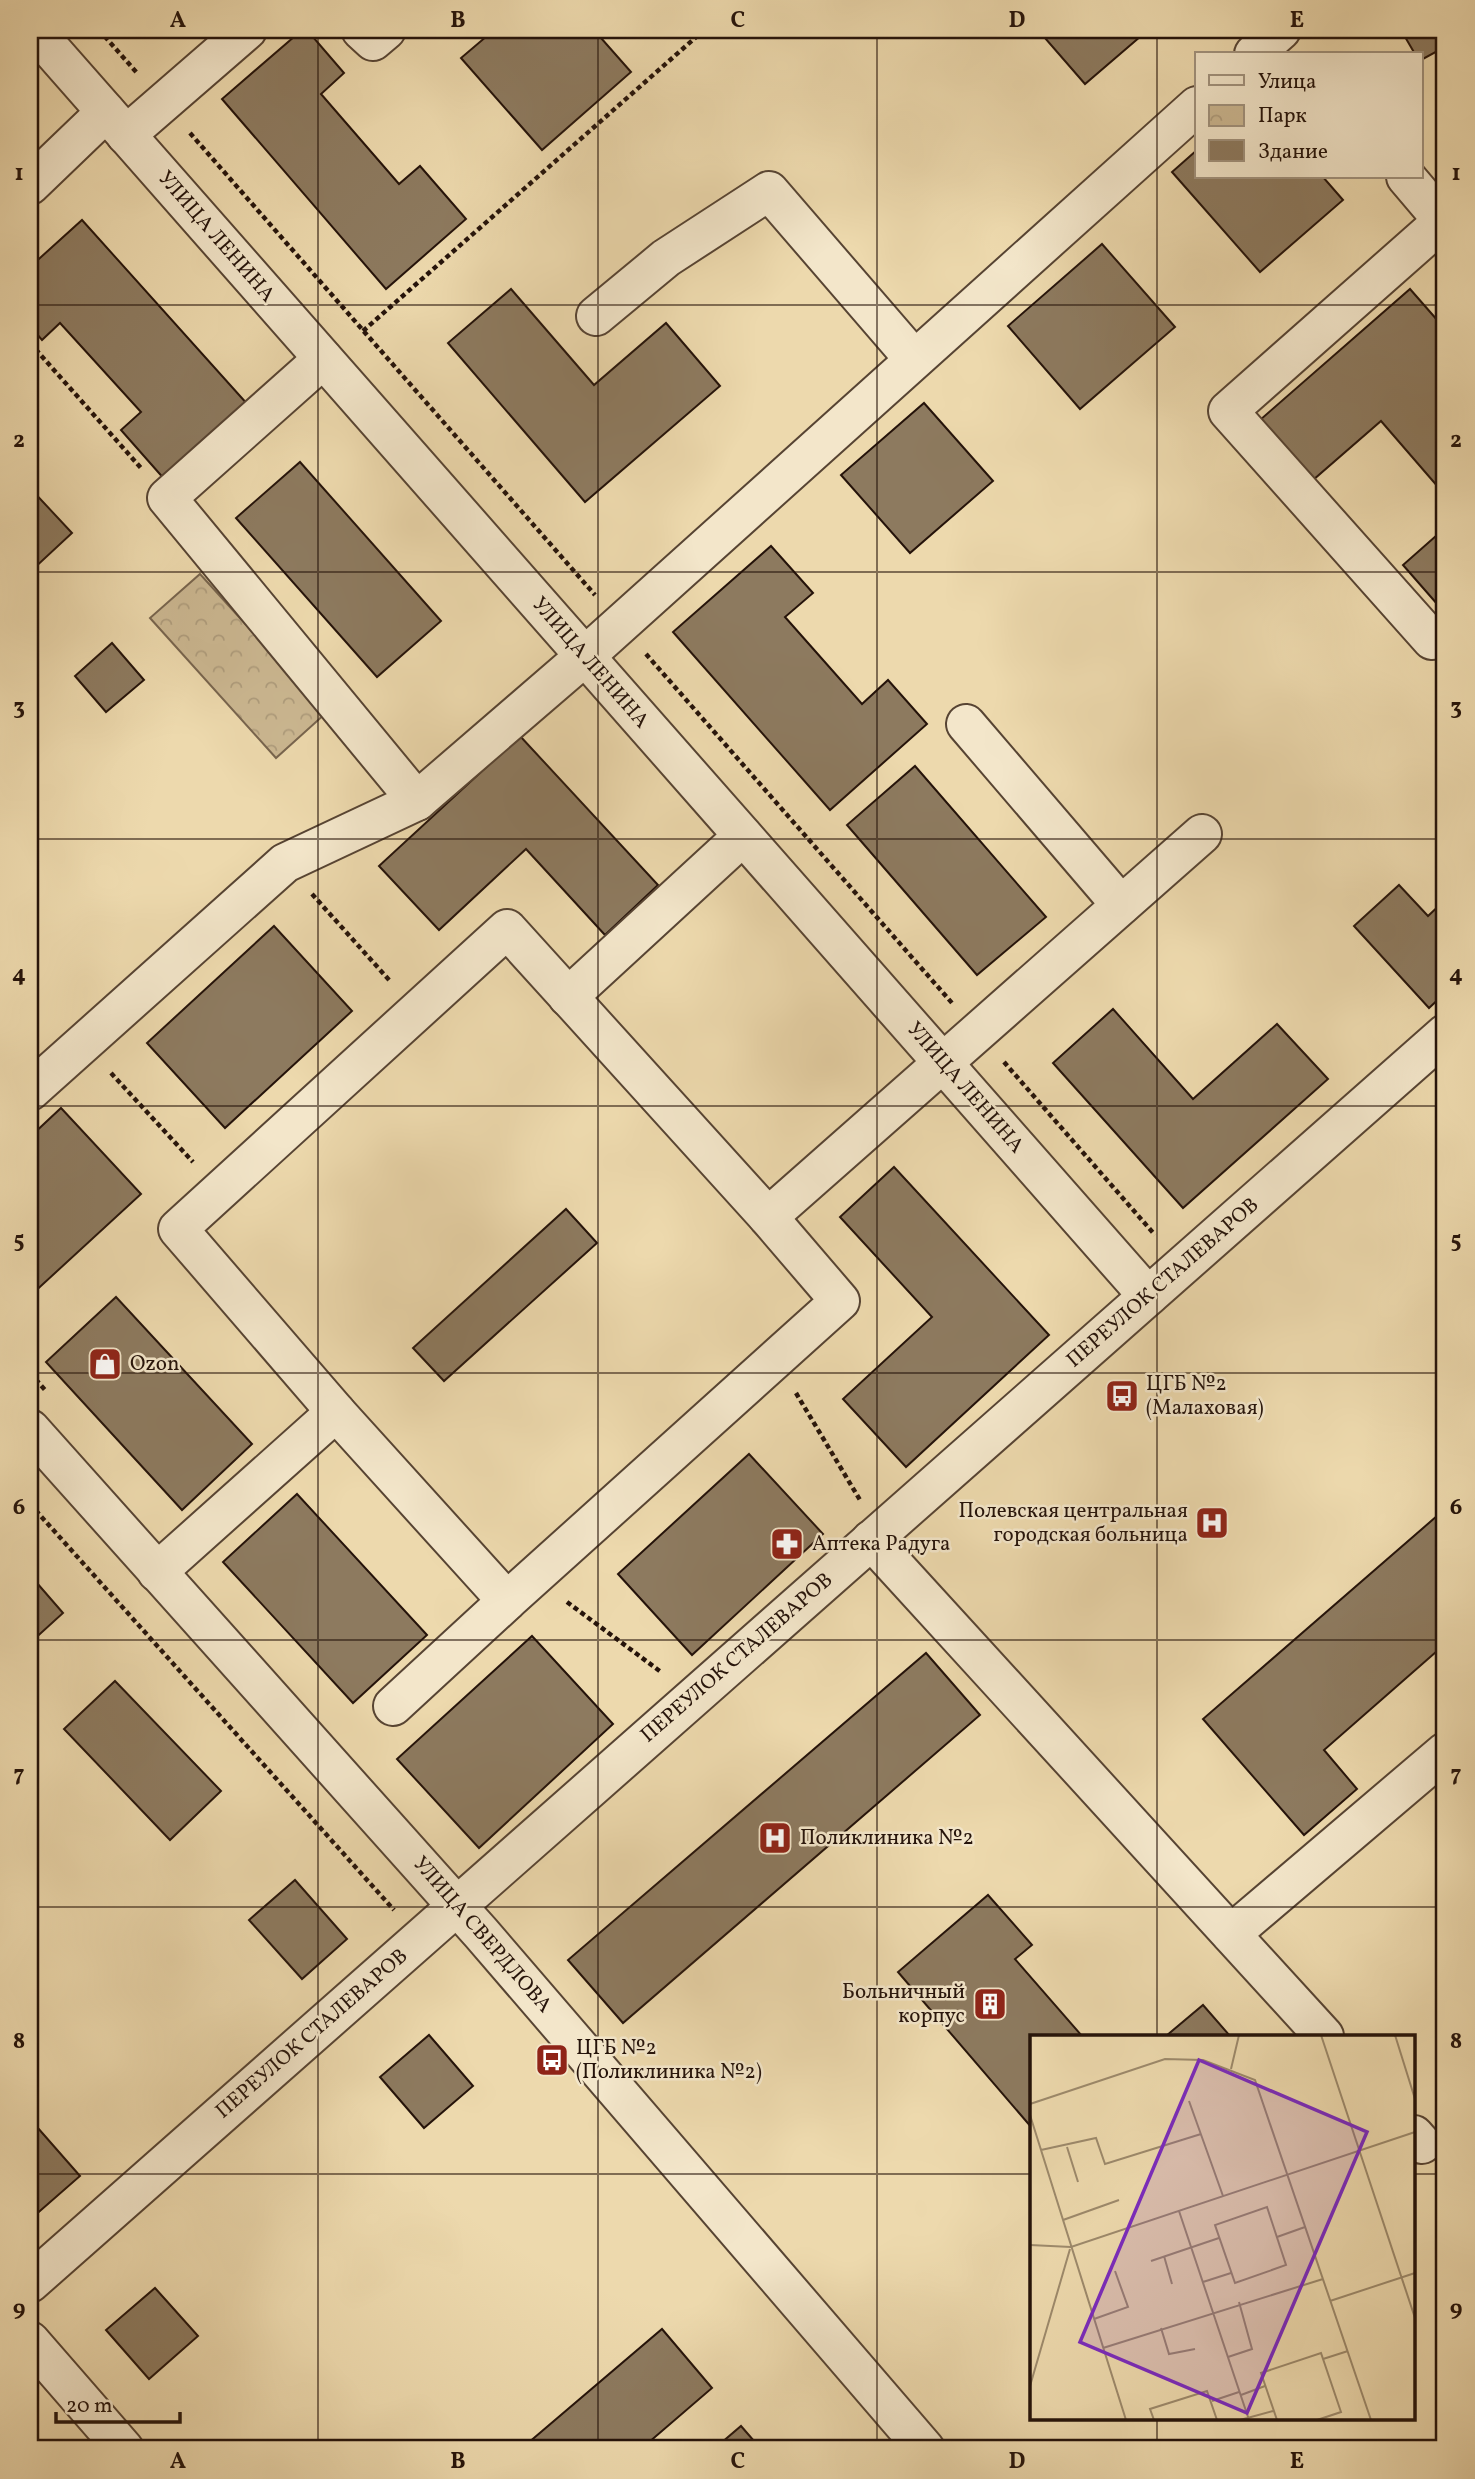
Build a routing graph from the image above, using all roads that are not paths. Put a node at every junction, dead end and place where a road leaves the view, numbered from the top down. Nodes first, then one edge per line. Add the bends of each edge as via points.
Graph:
1 (34, 30) edge
2 (247, 30) edge
3 (361, 30) edge
4 (386, 30) edge
5 (1282, 30) edge
6 (1256, 52) edge
7 (1302, 52) edge
8 (1195, 108) edge
9 (116, 124) junction
10 (1407, 178) edge
11 (30, 184) edge
12 (1444, 222) edge
13 (596, 316) dead end
14 (323, 359) junction
15 (914, 359) junction
16 (1432, 640) dead end
17 (584, 657) junction
18 (966, 724) dead end
19 (416, 801) junction
20 (1202, 834) dead end
21 (743, 836) junction
22 (1121, 905) junction
23 (568, 997) junction
24 (1445, 1034) edge
25 (942, 1062) junction
26 (30, 1091) edge
27 (768, 1217) junction
28 (1148, 1296) junction
29 (336, 1412) junction
30 (30, 1429) edge
31 (876, 1537) junction
32 (157, 1572) junction
33 (520, 1588) junction
34 (393, 1706) dead end
35 (1445, 1752) edge
36 (457, 1906) junction
37 (1231, 1934) junction
38 (1323, 2035) edge
39 (30, 2283) edge
40 (30, 2341) edge
41 (124, 2449) edge
42 (925, 2449) edge

1 - 9 street, УЛИЦА ЛЕНИНА
2 - 9 street
3 - 4 street via 373,41
5 - 6 street
5 - 7 street
8 - 15 street
9 - 11 street
9 - 14 street, УЛИЦА ЛЕНИНА
10 - 12 street
12 - 16 street via 1228,411
13 - 15 street via 666,258 769,191
14 - 17 street, УЛИЦА ЛЕНИНА
14 - 19 street via 167,498
15 - 17 street
17 - 19 street
17 - 21 street, УЛИЦА ЛЕНИНА
18 - 22 street
19 - 26 street via 285,863
20 - 22 street
21 - 23 street
21 - 25 street, УЛИЦА ЛЕНИНА
22 - 25 street
23 - 27 street
23 - 29 street via 506,929 178,1230
24 - 28 street, ПЕРЕУЛОК СТАЛЕВАРОВ
25 - 27 street
25 - 28 street, УЛИЦА ЛЕНИНА
27 - 33 street via 840,1301
28 - 31 street, ПЕРЕУЛОК СТАЛЕВАРОВ
29 - 32 street
29 - 33 street
30 - 32 street, УЛИЦА СВЕРДЛОВА
31 - 36 street, ПЕРЕУЛОК СТАЛЕВАРОВ
31 - 37 street
32 - 36 street, УЛИЦА СВЕРДЛОВА
33 - 34 street
35 - 37 street
36 - 39 street, ПЕРЕУЛОК СТАЛЕВАРОВ
36 - 42 street, УЛИЦА СВЕРДЛОВА
37 - 38 street
40 - 41 street

